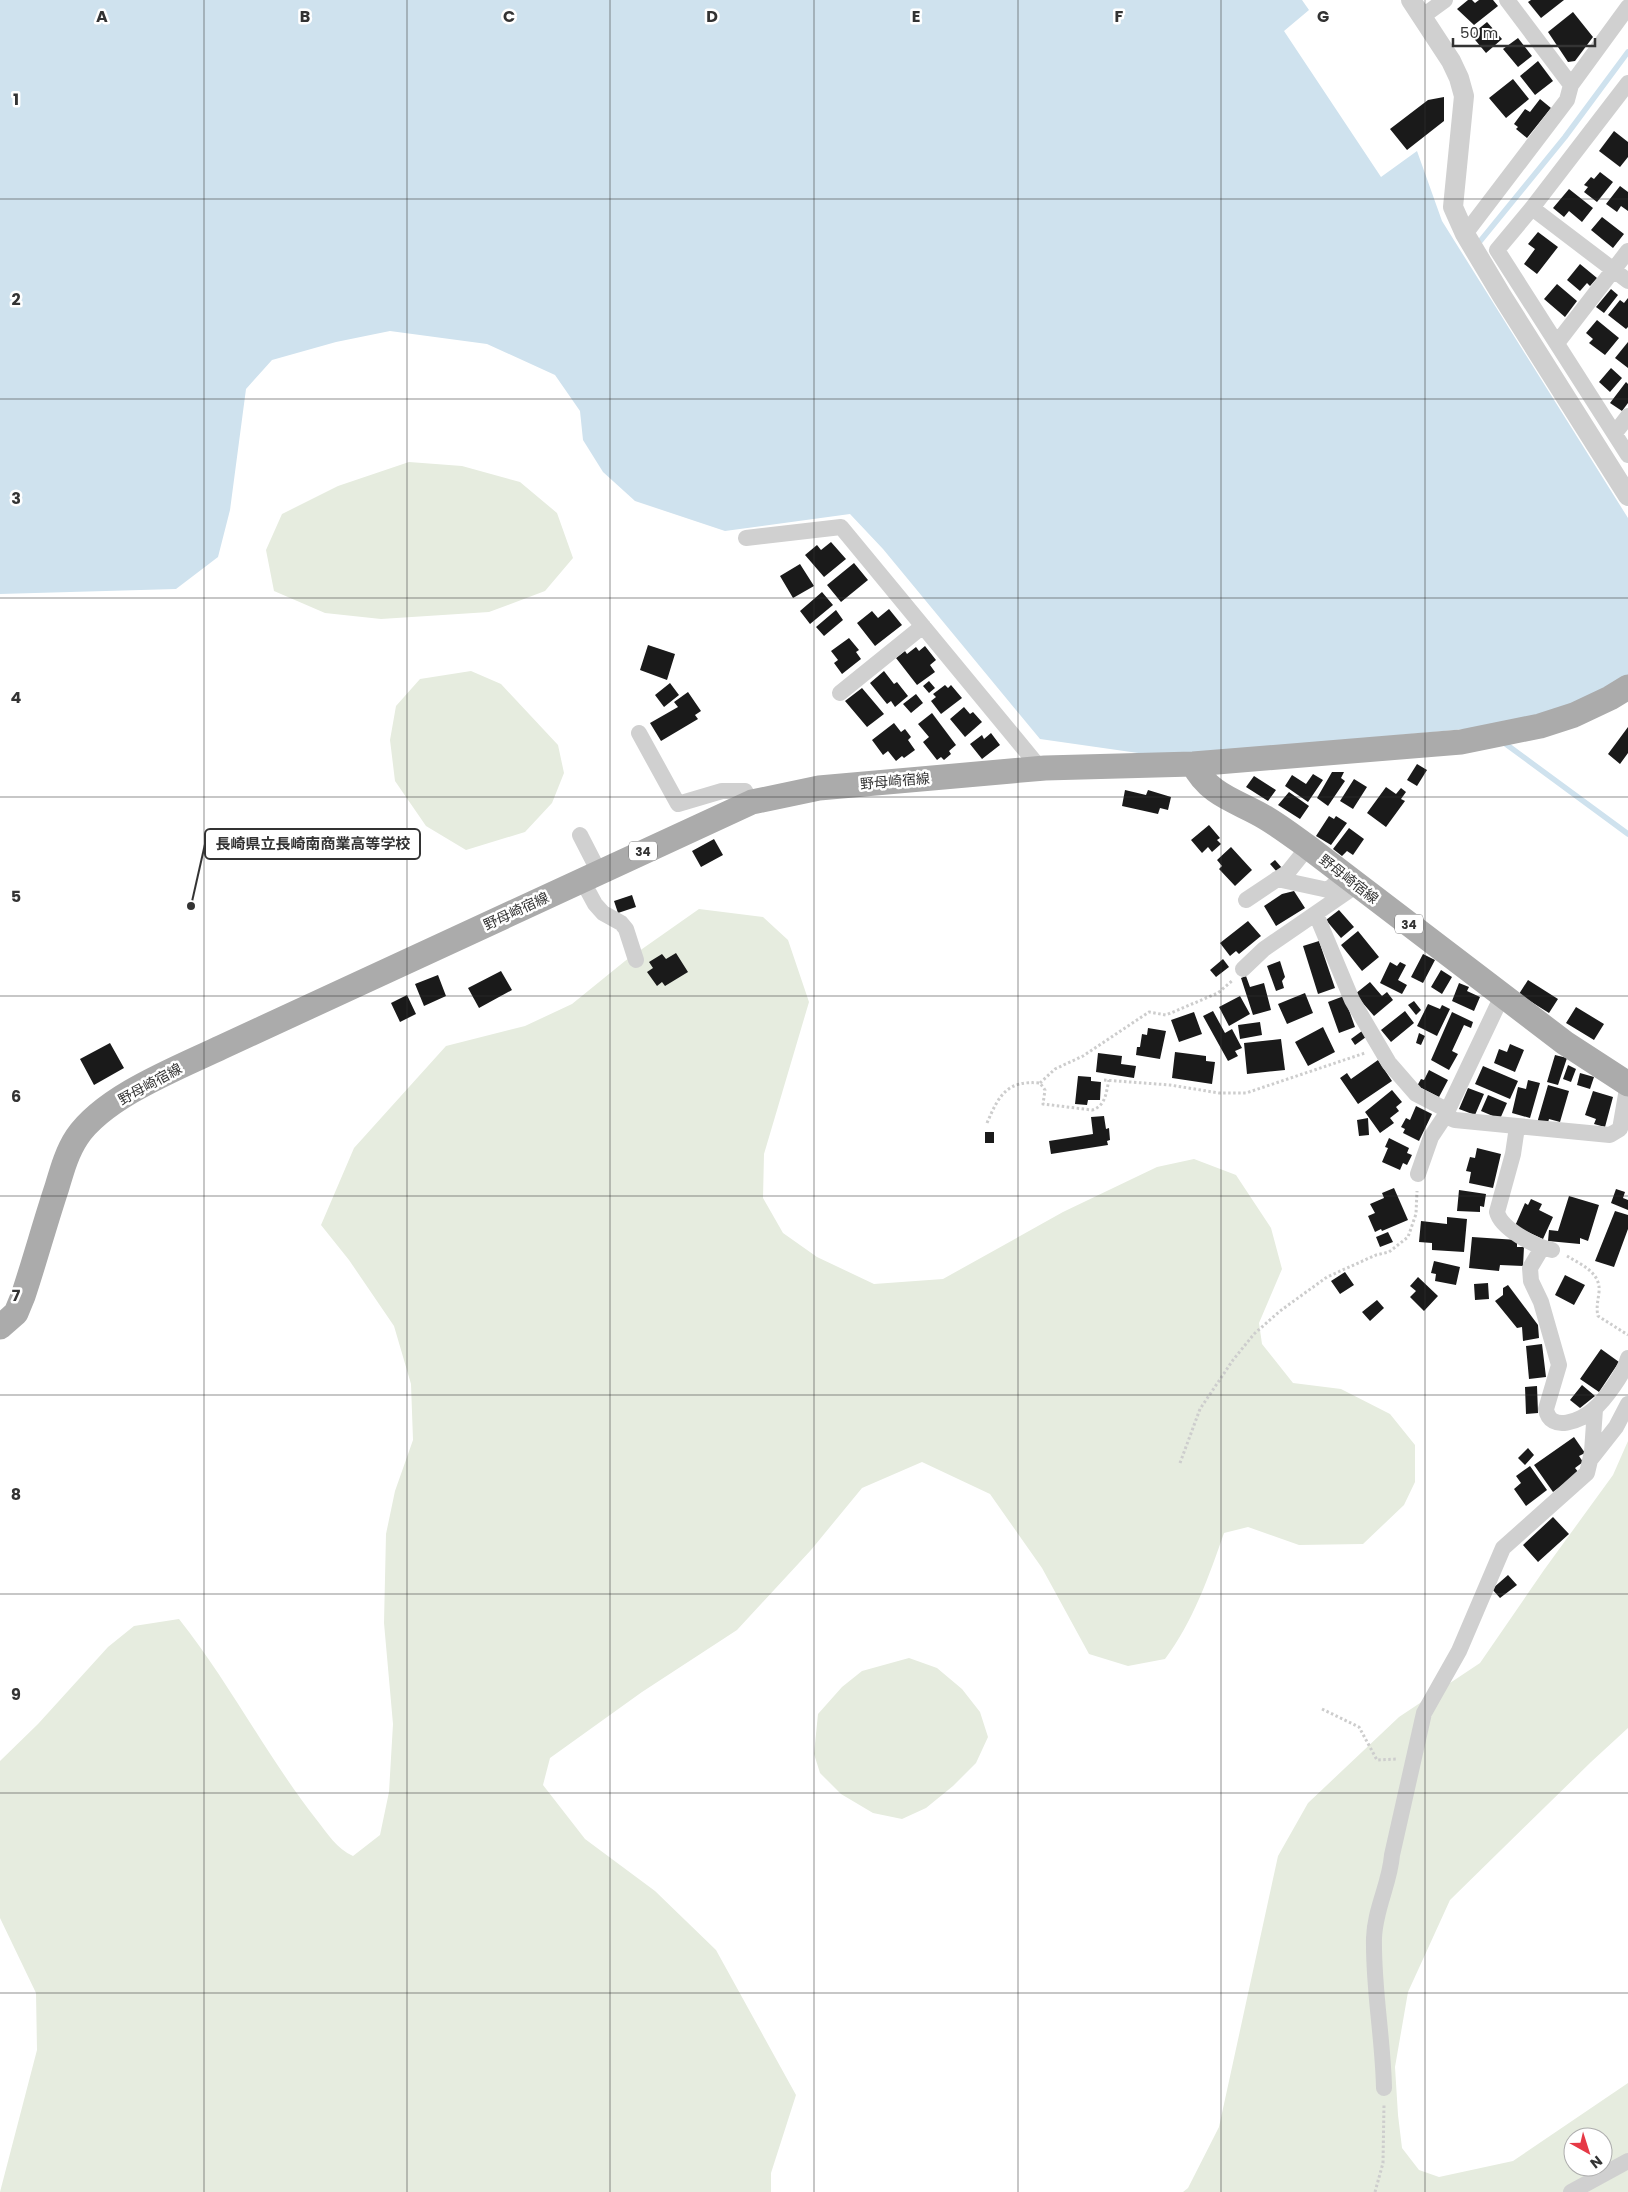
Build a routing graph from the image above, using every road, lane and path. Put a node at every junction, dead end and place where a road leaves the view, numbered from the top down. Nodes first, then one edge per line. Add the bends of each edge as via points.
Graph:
1 (1411, 0) edge
2 (1445, 0) edge
3 (1507, 0) edge
4 (1628, 7) edge
5 (1423, 16) junction
6 (1628, 83) edge
7 (1571, 85) junction
8 (1532, 208) junction
9 (1465, 234) junction
10 (1628, 251) edge
11 (1614, 270) junction
12 (1628, 281) edge
13 (1557, 343) junction
14 (1628, 416) edge
15 (1615, 434) junction
16 (1628, 455) edge
17 (1628, 496) edge
18 (746, 538) dead end
19 (923, 626) junction
20 (1628, 687) edge
21 (840, 693) dead end
22 (639, 734) dead end
23 (1193, 764) junction
24 (1040, 768) junction
25 (752, 802) junction
26 (580, 835) dead end
27 (1308, 847) junction
28 (590, 876) junction
29 (1277, 879) junction
30 (1351, 880) junction
31 (1246, 900) dead end
32 (1316, 914) junction
33 (636, 960) dead end
34 (1243, 969) joint
35 (1502, 996) junction
36 (1380, 1048) junction
37 (1104, 1080) dead end
38 (1109, 1080) junction
39 (1040, 1083) junction
40 (1628, 1083) edge
41 (1446, 1113) junction
42 (987, 1123) dead end
43 (1516, 1127) junction
44 (1418, 1174) joint
45 (1547, 1249) junction
46 (0, 1327) edge
47 (1628, 1335) edge
48 (1628, 1358) edge
49 (1628, 1404) edge
50 (1595, 1409) junction
51 (1590, 1460) junction
52 (1180, 1463) dead end
53 (1322, 1708) dead end
54 (1414, 1758) junction
55 (1384, 2088) joint
56 (1628, 2161) edge
57 (1375, 2192) edge
58 (1571, 2192) edge

1 - 5 street
2 - 5 street
3 - 7 street
4 - 7 street
5 - 9 street via 1451,61 1464,96 1453,207
6 - 8 street
7 - 9 street via 1567,100
8 - 11 street
8 - 13 street via 1497,250
9 - 17 street
10 - 11 street
11 - 12 street
11 - 13 street
13 - 15 street
14 - 15 street
15 - 16 street
18 - 19 street via 841,526
19 - 21 street
19 - 24 street
20 - 23 main road, 野母崎宿線 / 34 via 1574,715 1473,740
22 - 25 street via 678,804 722,791 745,791
23 - 24 main road, 野母崎宿線 / 34
23 - 27 main road, 野母崎宿線 / 34 via 1198,775 1215,792 1266,818
24 - 25 main road, 野母崎宿線 / 34 via 820,788
25 - 28 main road, 野母崎宿線 / 34
26 - 28 street
27 - 29 street via 1288,872
27 - 30 main road, 野母崎宿線 / 34
28 - 33 street via 595,904 626,929
28 - 46 main road, 野母崎宿線 / 34 via 222,1047 145,1084 106,1108 77,1138 65,1164 23,1296 16,1313
29 - 30 street via 1328,890
29 - 31 street
30 - 32 street
30 - 35 main road, 野母崎宿線 / 34
32 - 34 street via 1264,949
32 - 36 street via 1352,1000
34 - 39 path via 1218,993 1166,1015 1149,1012 1083,1056 1055,1069
35 - 40 main road, 野母崎宿線 / 34
35 - 41 street
36 - 38 path via 1246,1093 1218,1093
36 - 41 street via 1416,1094
37 - 38 path
38 - 39 path via 1103,1103 1092,1110 1044,1104 1045,1090
39 - 42 path via 1021,1083 1008,1089 996,1101
40 - 43 street via 1620,1129 1610,1135
41 - 43 street via 1454,1120
41 - 44 street via 1431,1137
43 - 45 street via 1513,1154 1497,1212 1507,1227
44 - 52 path via 1416,1214 1408,1238 1389,1252 1327,1277 1254,1334 1200,1409
45 - 47 path via 1562,1252 1596,1276 1600,1283 1598,1316
45 - 50 street via 1530,1268 1531,1282 1541,1302 1559,1365 1547,1414 1560,1423 1582,1418
48 - 50 street via 1621,1374
49 - 51 street via 1616,1427
50 - 51 street
51 - 54 street via 1587,1474 1503,1548 1460,1651 1424,1713
53 - 54 path via 1359,1727 1377,1760
54 - 55 street via 1391,1869 1377,1910 1374,1938
55 - 57 path via 1384,2163
56 - 58 street

